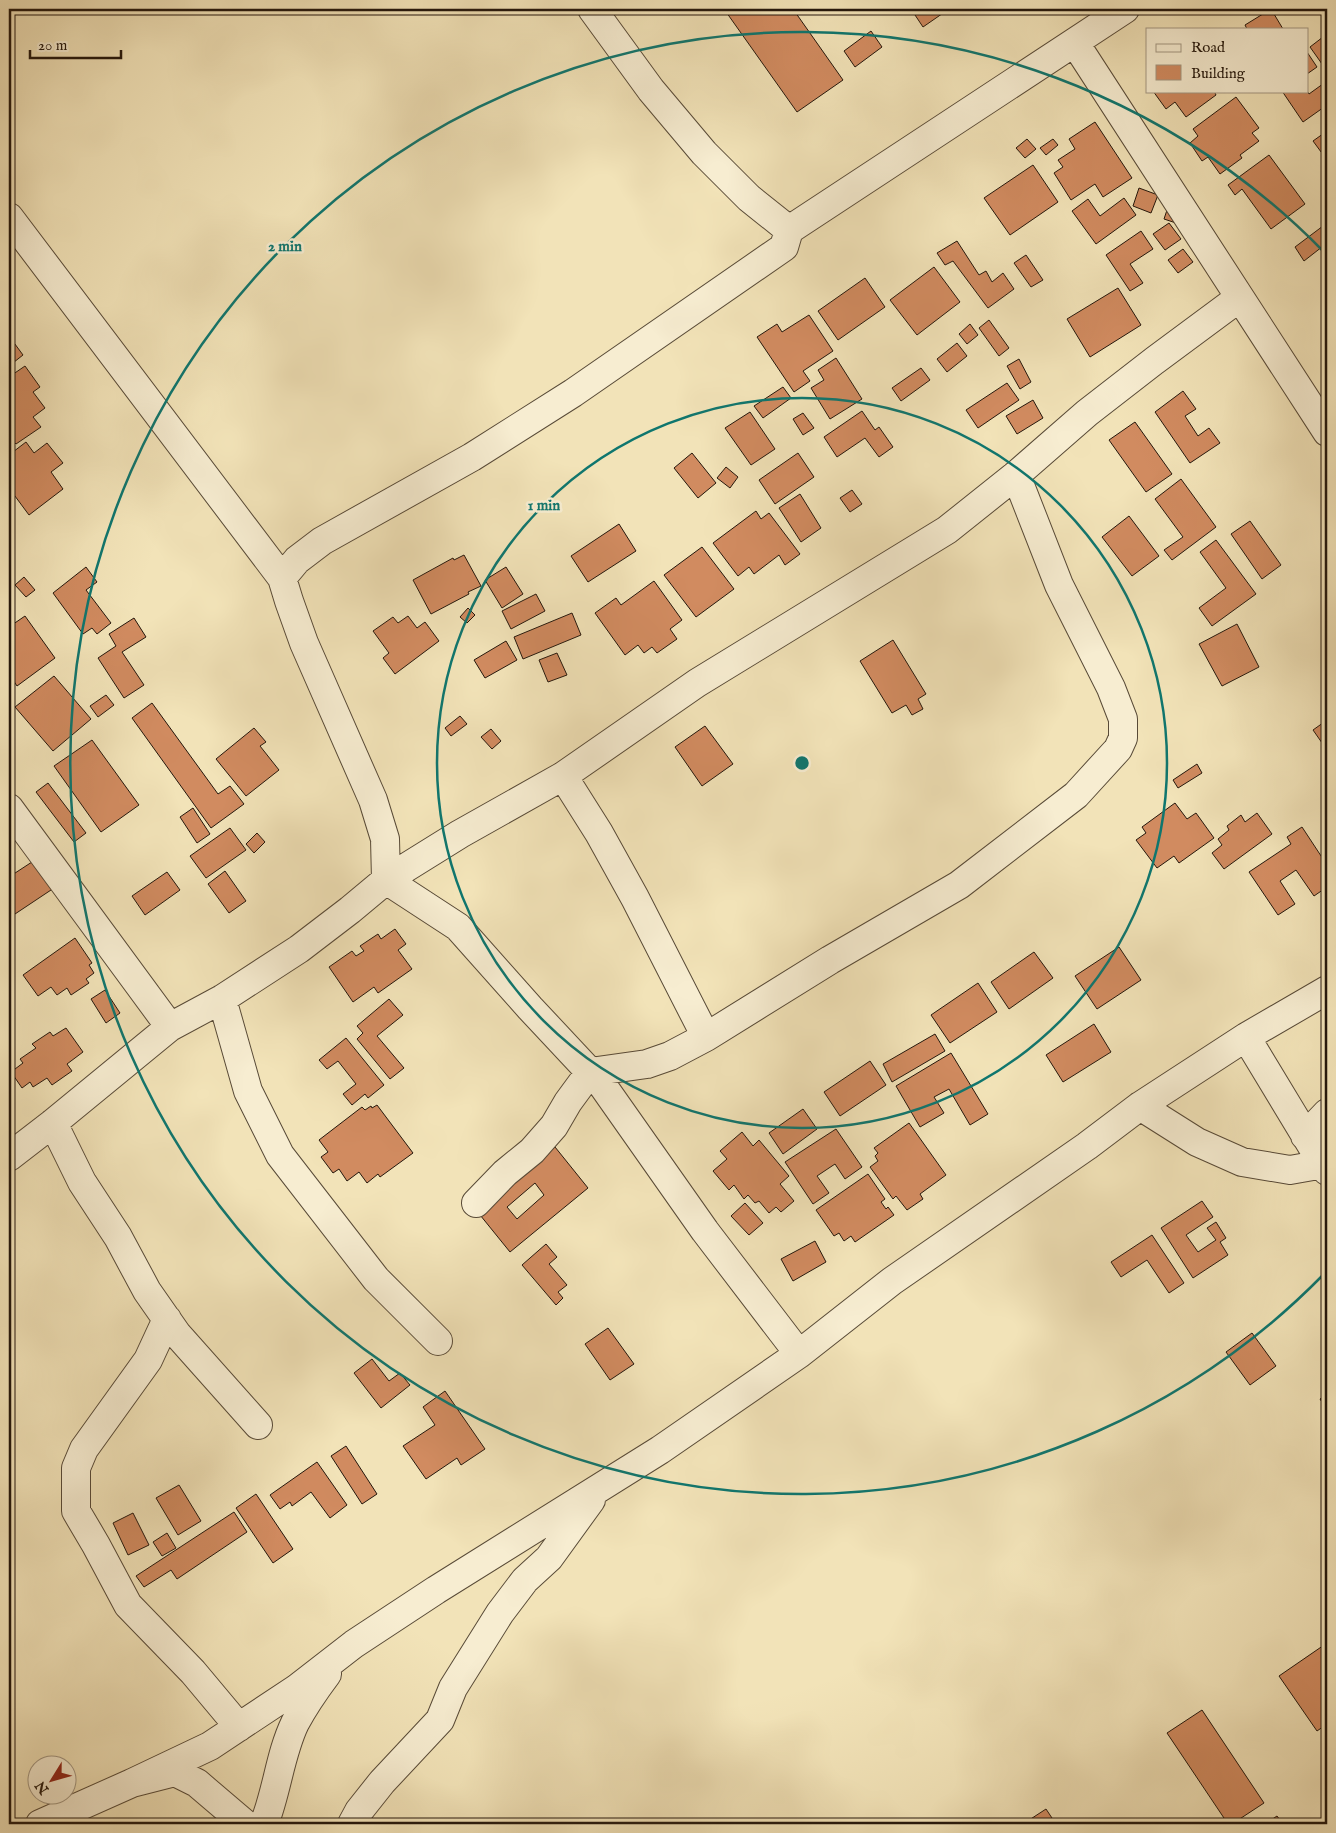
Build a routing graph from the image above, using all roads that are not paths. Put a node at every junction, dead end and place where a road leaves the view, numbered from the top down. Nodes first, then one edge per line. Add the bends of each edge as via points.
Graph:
1 (592, 9) edge
2 (1125, 9) edge
3 (1075, 43) junction
4 (9, 217) edge
5 (789, 230) junction
6 (1239, 298) junction
7 (1327, 432) edge
8 (1016, 475) junction
9 (282, 578) junction
10 (563, 776) junction
11 (12, 820) edge
12 (386, 880) junction
13 (1327, 990) edge
14 (222, 999) junction
15 (170, 1027) junction
16 (1246, 1036) junction
17 (706, 1037) junction
18 (590, 1072) junction
19 (1140, 1106) junction
20 (1327, 1114) edge
21 (53, 1123) junction
22 (1305, 1136) junction
23 (9, 1157) edge
24 (1325, 1168) edge
25 (476, 1203) dead end
26 (167, 1320) junction
27 (438, 1341) dead end
28 (799, 1354) junction
29 (258, 1425) dead end
30 (599, 1488) junction
31 (346, 1649) junction
32 (239, 1727) junction
33 (132, 1783) junction
34 (40, 1824) edge
35 (245, 1824) edge
36 (264, 1824) edge
37 (352, 1824) edge

1 - 5 street via 651,90 704,153 749,198
2 - 3 street
3 - 5 street
3 - 6 street
4 - 9 street
5 - 9 street via 784,247 573,393 472,457 322,541 297,560
6 - 7 street
6 - 8 street via 1154,360
8 - 10 street via 947,530 696,683
8 - 17 street via 1059,585 1111,688 1123,719 1123,738 1118,749 1076,795 959,885
9 - 12 street via 304,642 373,800 385,838
10 - 12 street
10 - 17 street via 599,833
11 - 15 street
12 - 14 street via 299,949
12 - 18 street via 458,927
13 - 16 street
14 - 15 street
14 - 27 street via 248,1091 280,1155 376,1279
15 - 21 street
16 - 19 street
16 - 22 street
17 - 18 street via 648,1064
18 - 25 street via 554,1126
18 - 28 street via 624,1113 705,1230
19 - 24 street via 1197,1142 1242,1162 1290,1170
19 - 28 street via 892,1281
20 - 22 street
21 - 23 street
21 - 26 street via 82,1182
22 - 24 street
26 - 29 street
26 - 32 street via 148,1360 84,1449 76,1468 76,1511 128,1605 193,1672
28 - 30 street
30 - 31 street
30 - 37 street via 549,1558 525,1580 500,1614 453,1688 440,1720 382,1782
31 - 32 street via 296,1689
31 - 36 street via 294,1725
32 - 33 street via 210,1746
33 - 34 street
33 - 35 street via 175,1772 197,1783

